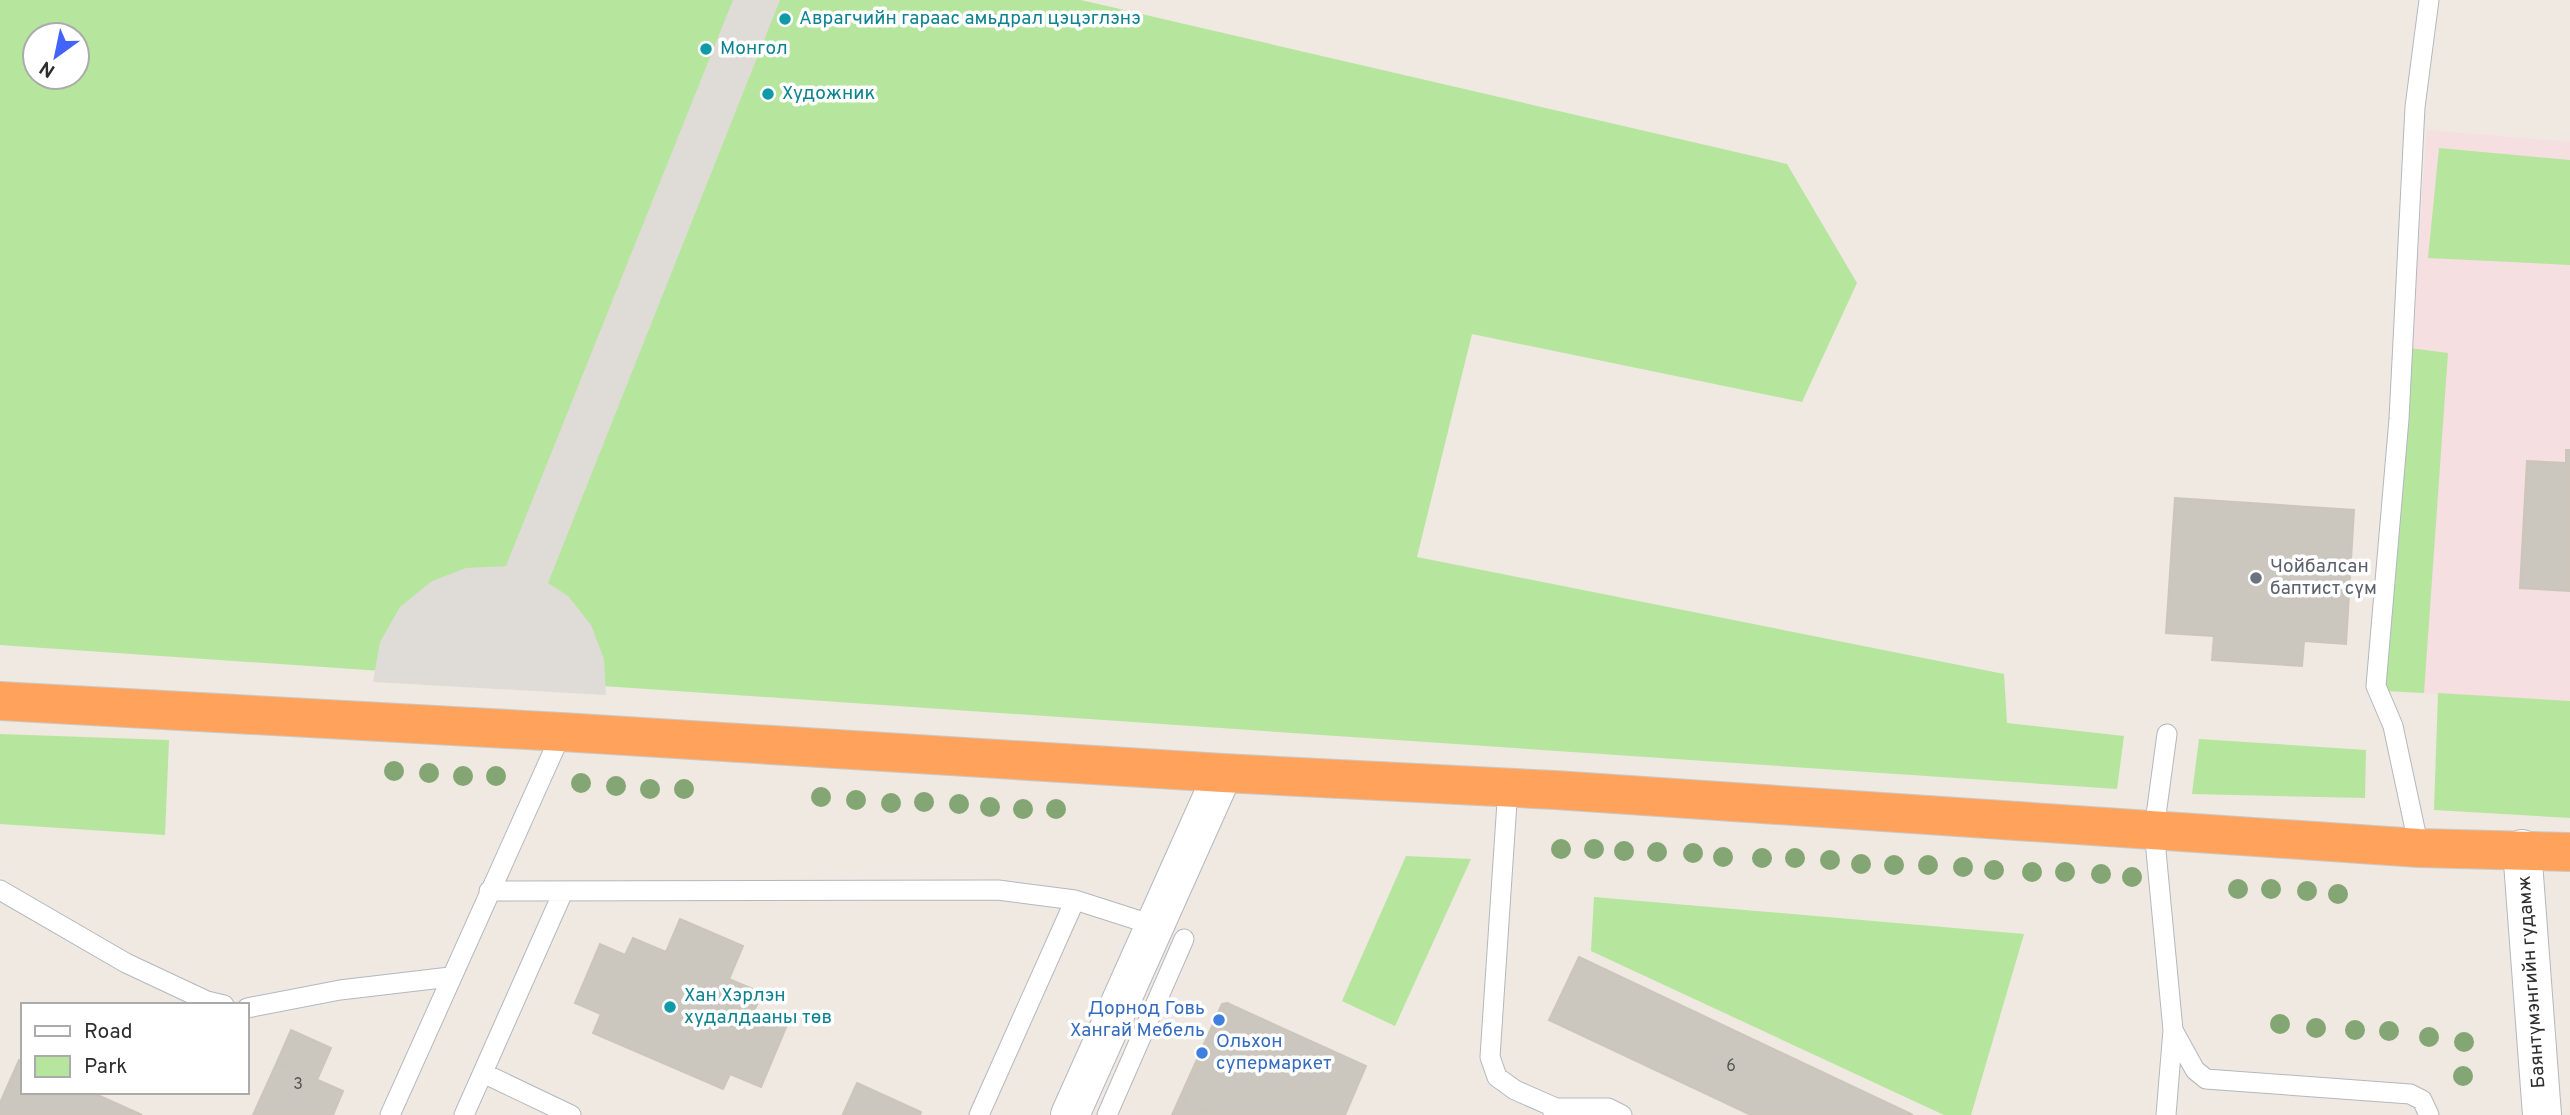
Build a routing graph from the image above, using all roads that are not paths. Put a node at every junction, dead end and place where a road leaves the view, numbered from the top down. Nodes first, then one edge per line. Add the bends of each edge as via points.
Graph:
1 (2429, 0) edge
2 (0, 701) edge
3 (562, 732) junction
4 (2167, 734) dead end
5 (1223, 773) junction
6 (1508, 787) junction
7 (2154, 830) junction
8 (2419, 848) junction
9 (2522, 849) junction
10 (2570, 852) edge
11 (0, 890) edge
12 (489, 891) junction
13 (563, 892) junction
14 (1075, 900) junction
15 (1169, 932) junction
16 (450, 977) junction
17 (216, 1003) edge
18 (248, 1008) edge
19 (2173, 1030) junction
20 (482, 1073) junction
21 (1555, 1111) edge
22 (390, 1115) edge
23 (464, 1115) edge
24 (571, 1115) edge
25 (979, 1115) edge
26 (1070, 1115) edge
27 (1107, 1115) edge
28 (1622, 1115) edge
29 (2166, 1115) edge
30 (2429, 1115) edge
31 (2542, 1115) edge

1 - 8 lane via 2415,107 2399,419 2376,687 2393,726
2 - 3 highway
3 - 5 highway
3 - 12 lane
4 - 7 lane
5 - 6 highway
5 - 15 street
6 - 7 highway
6 - 21 lane via 1490,1057 1497,1077
7 - 8 highway
7 - 19 lane
8 - 9 highway
9 - 10 highway
9 - 31 street, Баянтүмэнгийн гудамж
11 - 17 lane via 126,963
12 - 13 lane
12 - 16 lane
13 - 14 lane via 998,890
13 - 20 lane
14 - 15 lane
14 - 25 lane
15 - 26 street
15 - 27 lane
16 - 18 lane via 340,990
16 - 22 lane
19 - 29 lane
19 - 30 lane via 2194,1070 2206,1079 2410,1094 2422,1100
20 - 23 lane
20 - 24 lane
21 - 28 lane via 1608,1108

